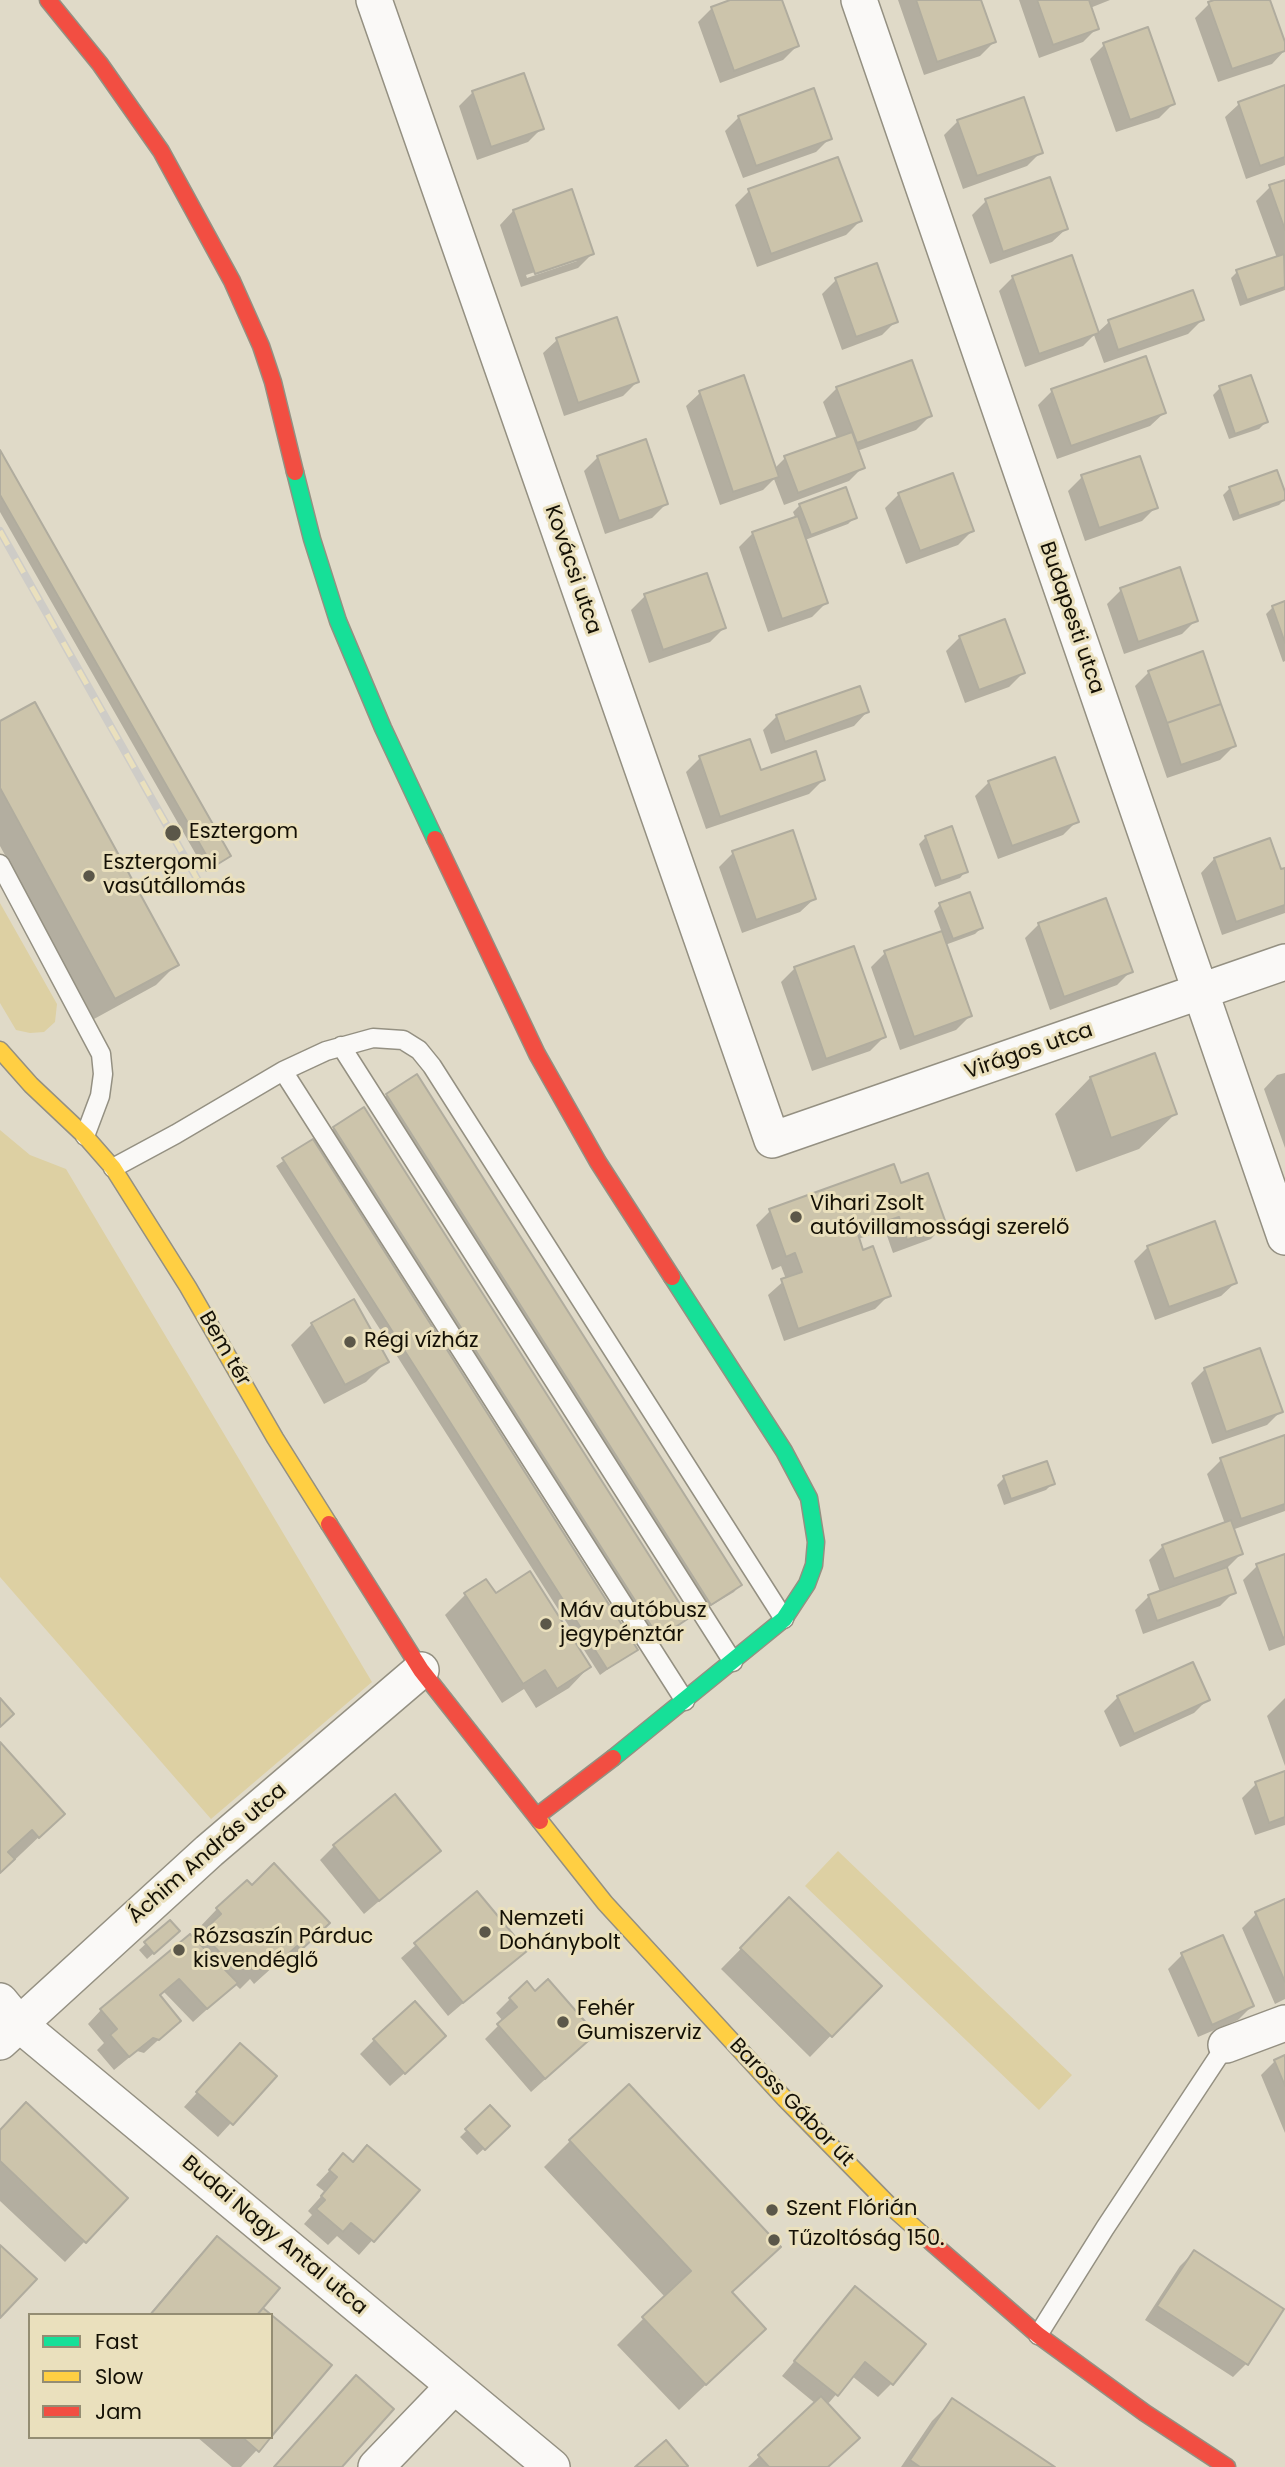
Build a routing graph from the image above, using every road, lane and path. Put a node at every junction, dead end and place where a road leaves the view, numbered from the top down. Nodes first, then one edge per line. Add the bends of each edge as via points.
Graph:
1 (48, 0) edge
2 (374, 0) edge
3 (859, 0) edge
4 (0, 864) edge
5 (1285, 962) edge
6 (1200, 993) junction
7 (341, 1046) junction
8 (0, 1049) edge
9 (283, 1071) junction
10 (85, 1136) junction
11 (772, 1140) joint
12 (114, 1168) junction
13 (1285, 1237) edge
14 (784, 1619) junction
15 (733, 1662) junction
16 (421, 1670) junction
17 (685, 1701) junction
18 (537, 1816) junction
19 (6, 2023) edge
20 (1285, 2023) edge
21 (1226, 2045) joint
22 (1038, 2334) junction
23 (454, 2386) junction
24 (376, 2467) edge
25 (552, 2467) edge
26 (1227, 2467) edge

1 - 14 street via 161,151 232,281 273,382 312,539 338,621 537,1054 598,1162 797,1472 809,1498 817,1542 814,1564
2 - 11 street, Kovácsi utca
3 - 6 street, Budapesti utca
4 - 10 lane via 101,1054 100,1096
5 - 6 street, Virágos utca
6 - 11 street, Virágos utca
6 - 13 street, Budapesti utca
7 - 9 lane
7 - 14 lane via 373,1038 403,1040 432,1066
7 - 15 lane
8 - 10 street, Bem tér
9 - 12 lane
9 - 17 lane
10 - 12 street, Bem tér
12 - 16 street, Bem tér via 275,1438
14 - 15 street
15 - 17 street
16 - 18 street, Baross Gábor út
16 - 19 street, Áchim András utca
17 - 18 street
18 - 22 street, Baross Gábor út via 605,1903 785,2099 888,2204
19 - 23 street, Budai Nagy Antal utca
20 - 21 street
21 - 22 lane
22 - 26 street, Baross Gábor út
23 - 24 street
23 - 25 street, Budai Nagy Antal utca

